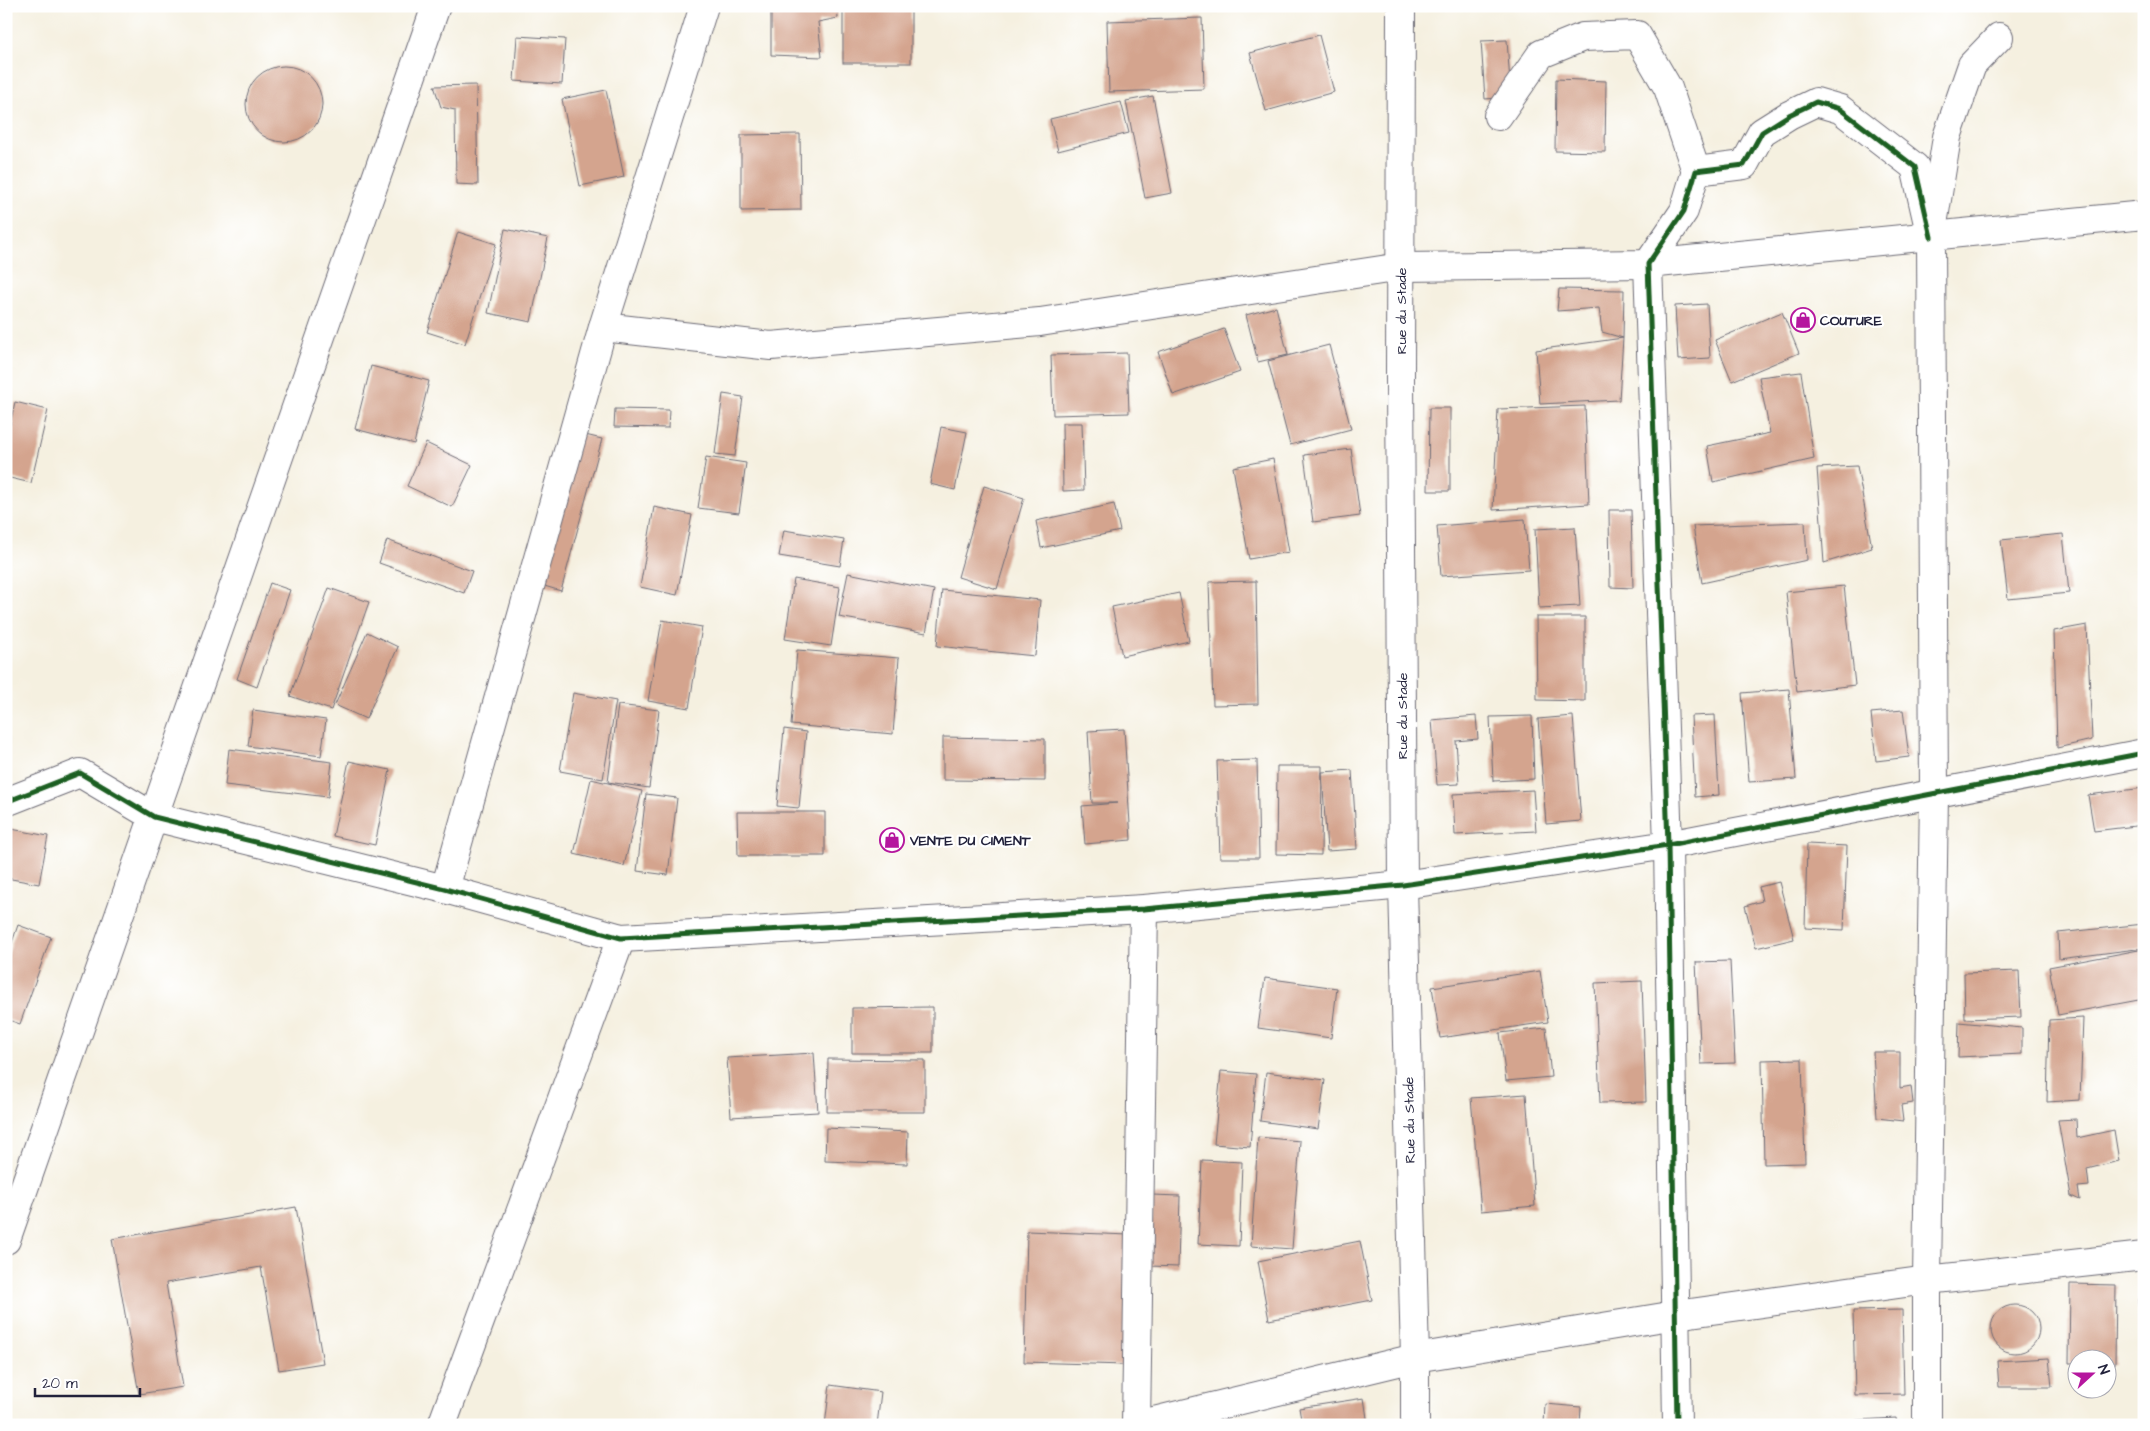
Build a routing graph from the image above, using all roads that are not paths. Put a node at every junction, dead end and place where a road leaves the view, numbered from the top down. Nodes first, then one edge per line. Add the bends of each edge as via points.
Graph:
1 (436, 6) edge
2 (704, 6) edge
3 (1401, 6) edge
4 (1999, 37) dead end
5 (1498, 116) dead end
6 (1696, 171) junction
7 (2144, 214) edge
8 (1931, 237) junction
9 (1648, 264) junction
10 (1401, 267) junction
11 (603, 327) junction
12 (2144, 753) edge
13 (1934, 794) junction
14 (6, 802) edge
15 (154, 817) junction
16 (1668, 845) junction
17 (1403, 885) junction
18 (445, 889) junction
19 (1144, 909) junction
20 (621, 938) junction
21 (6, 1240) edge
22 (2144, 1256) edge
23 (1927, 1280) junction
24 (1676, 1315) junction
25 (1415, 1358) junction
26 (444, 1424) edge
27 (1137, 1425) edge
28 (1415, 1425) edge
29 (1677, 1425) edge
30 (1927, 1425) edge

1 - 15 street
2 - 11 street
3 - 10 street, Rue du Stade
4 - 8 street via 1972,65 1947,137
5 - 6 street via 1541,54 1583,37 1637,35 1668,88
6 - 8 street via 1744,165 1762,132 1816,102 1840,109 1915,167
6 - 9 street via 1684,211
7 - 8 street
8 - 9 street
8 - 13 street
9 - 10 street
9 - 16 street
10 - 11 street via 1040,322 771,346
10 - 17 street, Rue du Stade
11 - 18 street
12 - 13 street
13 - 16 street
13 - 23 street
14 - 15 street via 80,773
15 - 18 street
15 - 21 street
16 - 17 street
16 - 24 street
17 - 19 street
17 - 25 street, Rue du Stade
18 - 20 street
19 - 20 street
19 - 27 street
20 - 26 street
22 - 23 street
23 - 24 street
23 - 30 street
24 - 25 street
24 - 29 street
25 - 27 street
25 - 28 street, Rue du Stade

